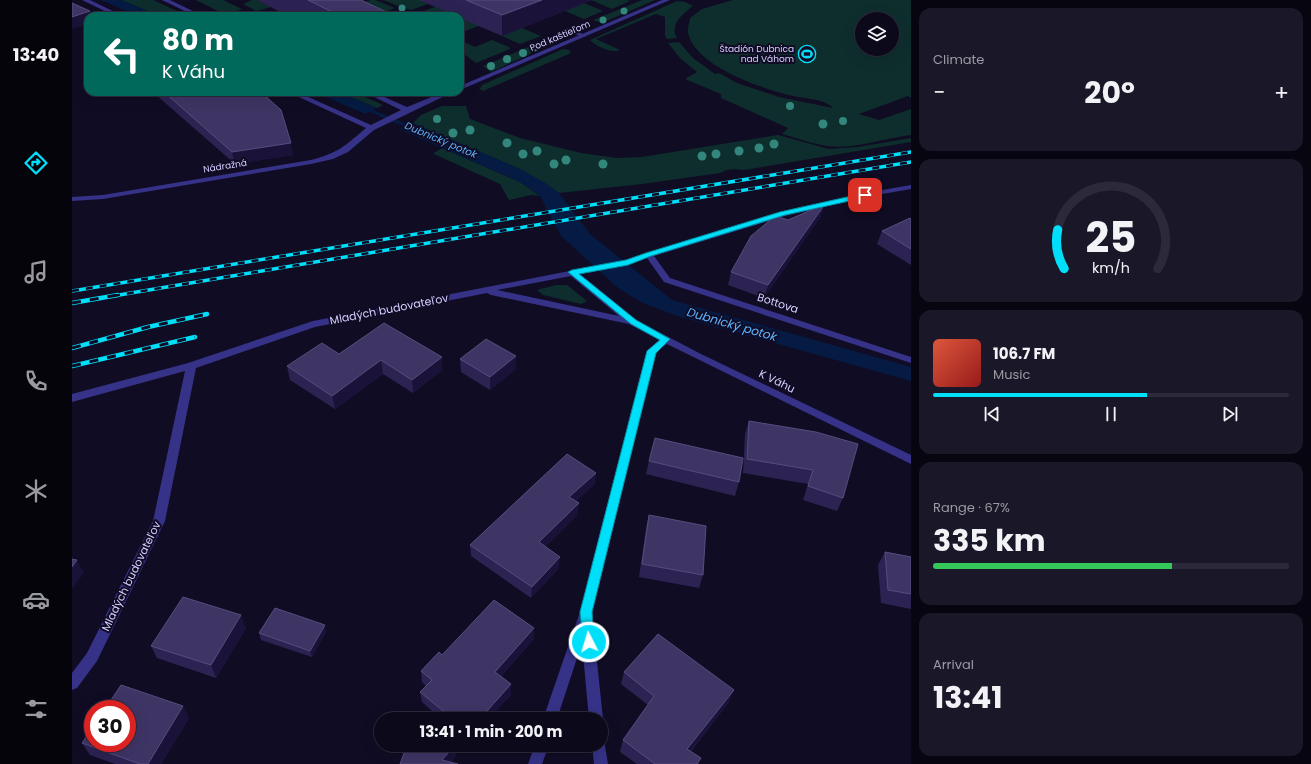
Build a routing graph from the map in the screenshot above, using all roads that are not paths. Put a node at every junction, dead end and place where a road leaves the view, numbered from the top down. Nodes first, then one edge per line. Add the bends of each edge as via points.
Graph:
1 (84, 0) edge
2 (164, 0) edge
3 (667, 0) edge
4 (111, 12) edge
5 (191, 12) edge
6 (568, 29) dead end
7 (584, 36) junction
8 (464, 86) edge
9 (300, 96) edge
10 (376, 96) edge
11 (440, 96) edge
12 (407, 110) junction
13 (371, 128) junction
14 (911, 187) edge
15 (72, 199) edge
16 (649, 255) junction
17 (572, 272) junction
18 (486, 291) junction
19 (634, 322) junction
20 (666, 339) junction
21 (911, 360) edge
22 (191, 366) junction
23 (72, 398) edge
24 (911, 460) edge
25 (586, 612) junction
26 (72, 684) edge
27 (552, 712) edge
28 (595, 712) edge
29 (539, 752) edge
30 (600, 752) edge
31 (535, 764) edge
32 (601, 764) edge

1 - 4 street
2 - 5 street
3 - 7 street, Pod kaštieľom
6 - 7 street
7 - 8 street, Pod kaštieľom
9 - 13 street
10 - 12 street
11 - 12 street
12 - 13 street
13 - 15 street, Nádražná via 345,150 311,162 103,197
14 - 16 street, Mladých budovateľov via 783,214
16 - 17 street, Mladých budovateľov via 628,262
16 - 21 street, Bottova via 667,280
17 - 18 street, Mladých budovateľov
17 - 19 street
18 - 19 street
18 - 22 street, Mladých budovateľov via 313,324
19 - 20 street, K Váhu
20 - 24 street, K Váhu
20 - 25 street via 652,351
22 - 23 street, Mladých budovateľov
22 - 26 street, Mladých budovateľov via 159,521 92,657
25 - 27 street
25 - 28 street
29 - 31 street
30 - 32 street

